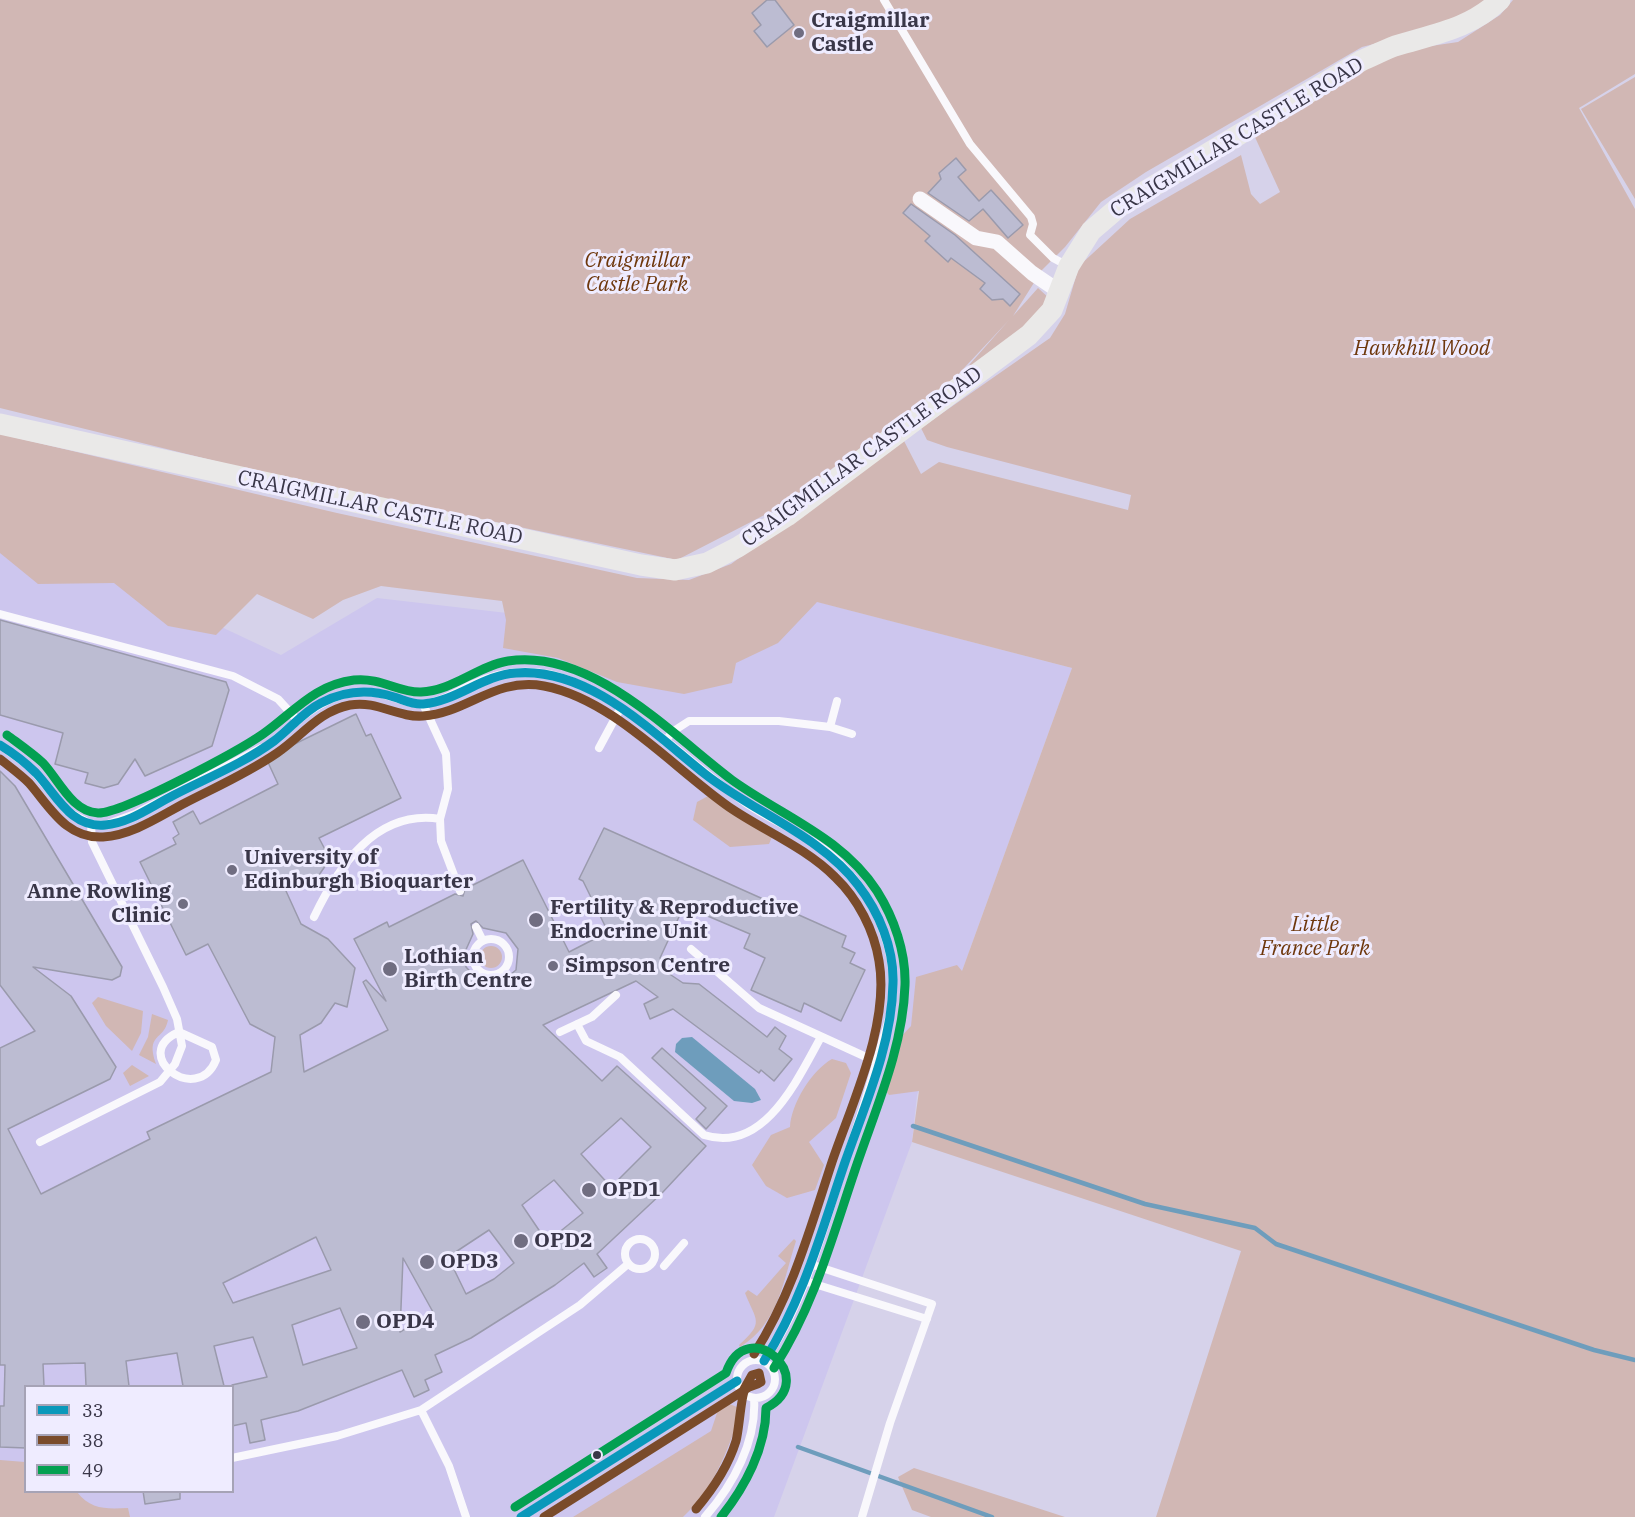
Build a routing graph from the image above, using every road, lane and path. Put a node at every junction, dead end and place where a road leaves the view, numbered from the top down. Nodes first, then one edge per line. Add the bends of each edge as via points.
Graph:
1 (884, 0) edge
2 (1500, 0) edge
3 (920, 199) dead end
4 (1069, 266) junction
5 (1060, 292) junction
6 (0, 424) edge
7 (0, 614) edge
8 (837, 701) dead end
9 (423, 704) junction
10 (620, 709) junction
11 (298, 721) junction
12 (830, 727) junction
13 (852, 734) dead end
14 (665, 742) junction
15 (0, 745) edge
16 (599, 748) dead end
17 (440, 819) junction
18 (91, 824) junction
19 (460, 891) dead end
20 (314, 917) dead end
21 (476, 927) dead end
22 (483, 941) junction
23 (691, 949) dead end
24 (616, 995) dead end
25 (577, 1024) junction
26 (179, 1032) junction
27 (560, 1032) dead end
28 (821, 1037) junction
29 (877, 1062) junction
30 (170, 1072) junction
31 (40, 1142) dead end
32 (684, 1243) dead end
33 (628, 1264) junction
34 (810, 1264) junction
35 (664, 1266) dead end
36 (805, 1281) junction
37 (927, 1319) junction
38 (764, 1361) junction
39 (737, 1381) junction
40 (754, 1398) junction
41 (421, 1410) junction
42 (234, 1458) edge
43 (466, 1517) edge
44 (520, 1517) edge
45 (705, 1517) edge
46 (862, 1517) edge

1 - 4 lane via 970,144 1031,217 1034,224 1030,235 1053,258
2 - 4 street, CRAIGMILLAR CASTLE ROAD via 1462,27 1361,61 1139,192 1091,231
3 - 5 street via 976,238 997,242
4 - 5 street, CRAIGMILLAR CASTLE ROAD
5 - 6 street, CRAIGMILLAR CASTLE ROAD via 1048,315 1029,335 787,516 707,563 675,570
7 - 11 lane via 232,676 278,699
8 - 12 lane
9 - 10 lane via 445,699 496,675 522,672 548,674 582,685
9 - 11 lane via 365,690 325,701
9 - 17 lane via 446,754 449,770
10 - 14 lane
10 - 16 lane
11 - 18 lane via 265,747 135,814 105,825
12 - 13 lane
12 - 14 lane via 779,721 689,721
14 - 29 lane via 758,812 820,847 838,861 866,895 884,933 894,978 892,1004
15 - 18 lane via 30,767 67,812
17 - 19 lane via 441,841
17 - 20 lane via 414,818 368,838 338,871
18 - 26 lane via 95,849 163,987
21 - 22 lane
22 - 22 lane via 495,940 506,946 509,958 499,973 487,974 477,967 474,956
23 - 28 lane via 759,1008
24 - 25 lane via 592,1017
25 - 27 lane
25 - 28 lane via 586,1041 620,1057 704,1135 722,1140 739,1138 762,1124 778,1106
26 - 30 lane via 182,1046
26 - 30 lane via 168,1036 161,1045 159,1054
26 - 30 lane via 212,1047 216,1060 212,1070 201,1078 190,1080
28 - 29 lane
29 - 34 lane
30 - 31 lane via 160,1082
32 - 35 lane
33 - 33 lane via 624,1255 627,1245 636,1239 650,1243 655,1256 651,1264 639,1270
33 - 41 lane via 580,1305
34 - 36 lane
34 - 37 lane via 932,1304
36 - 37 lane
36 - 38 lane
37 - 46 lane
38 - 39 lane via 746,1363
38 - 40 lane via 775,1375 775,1384 763,1397
39 - 40 lane via 745,1394
39 - 44 lane
40 - 45 lane via 755,1417 743,1455
41 - 42 lane via 337,1436
41 - 43 lane via 449,1466

